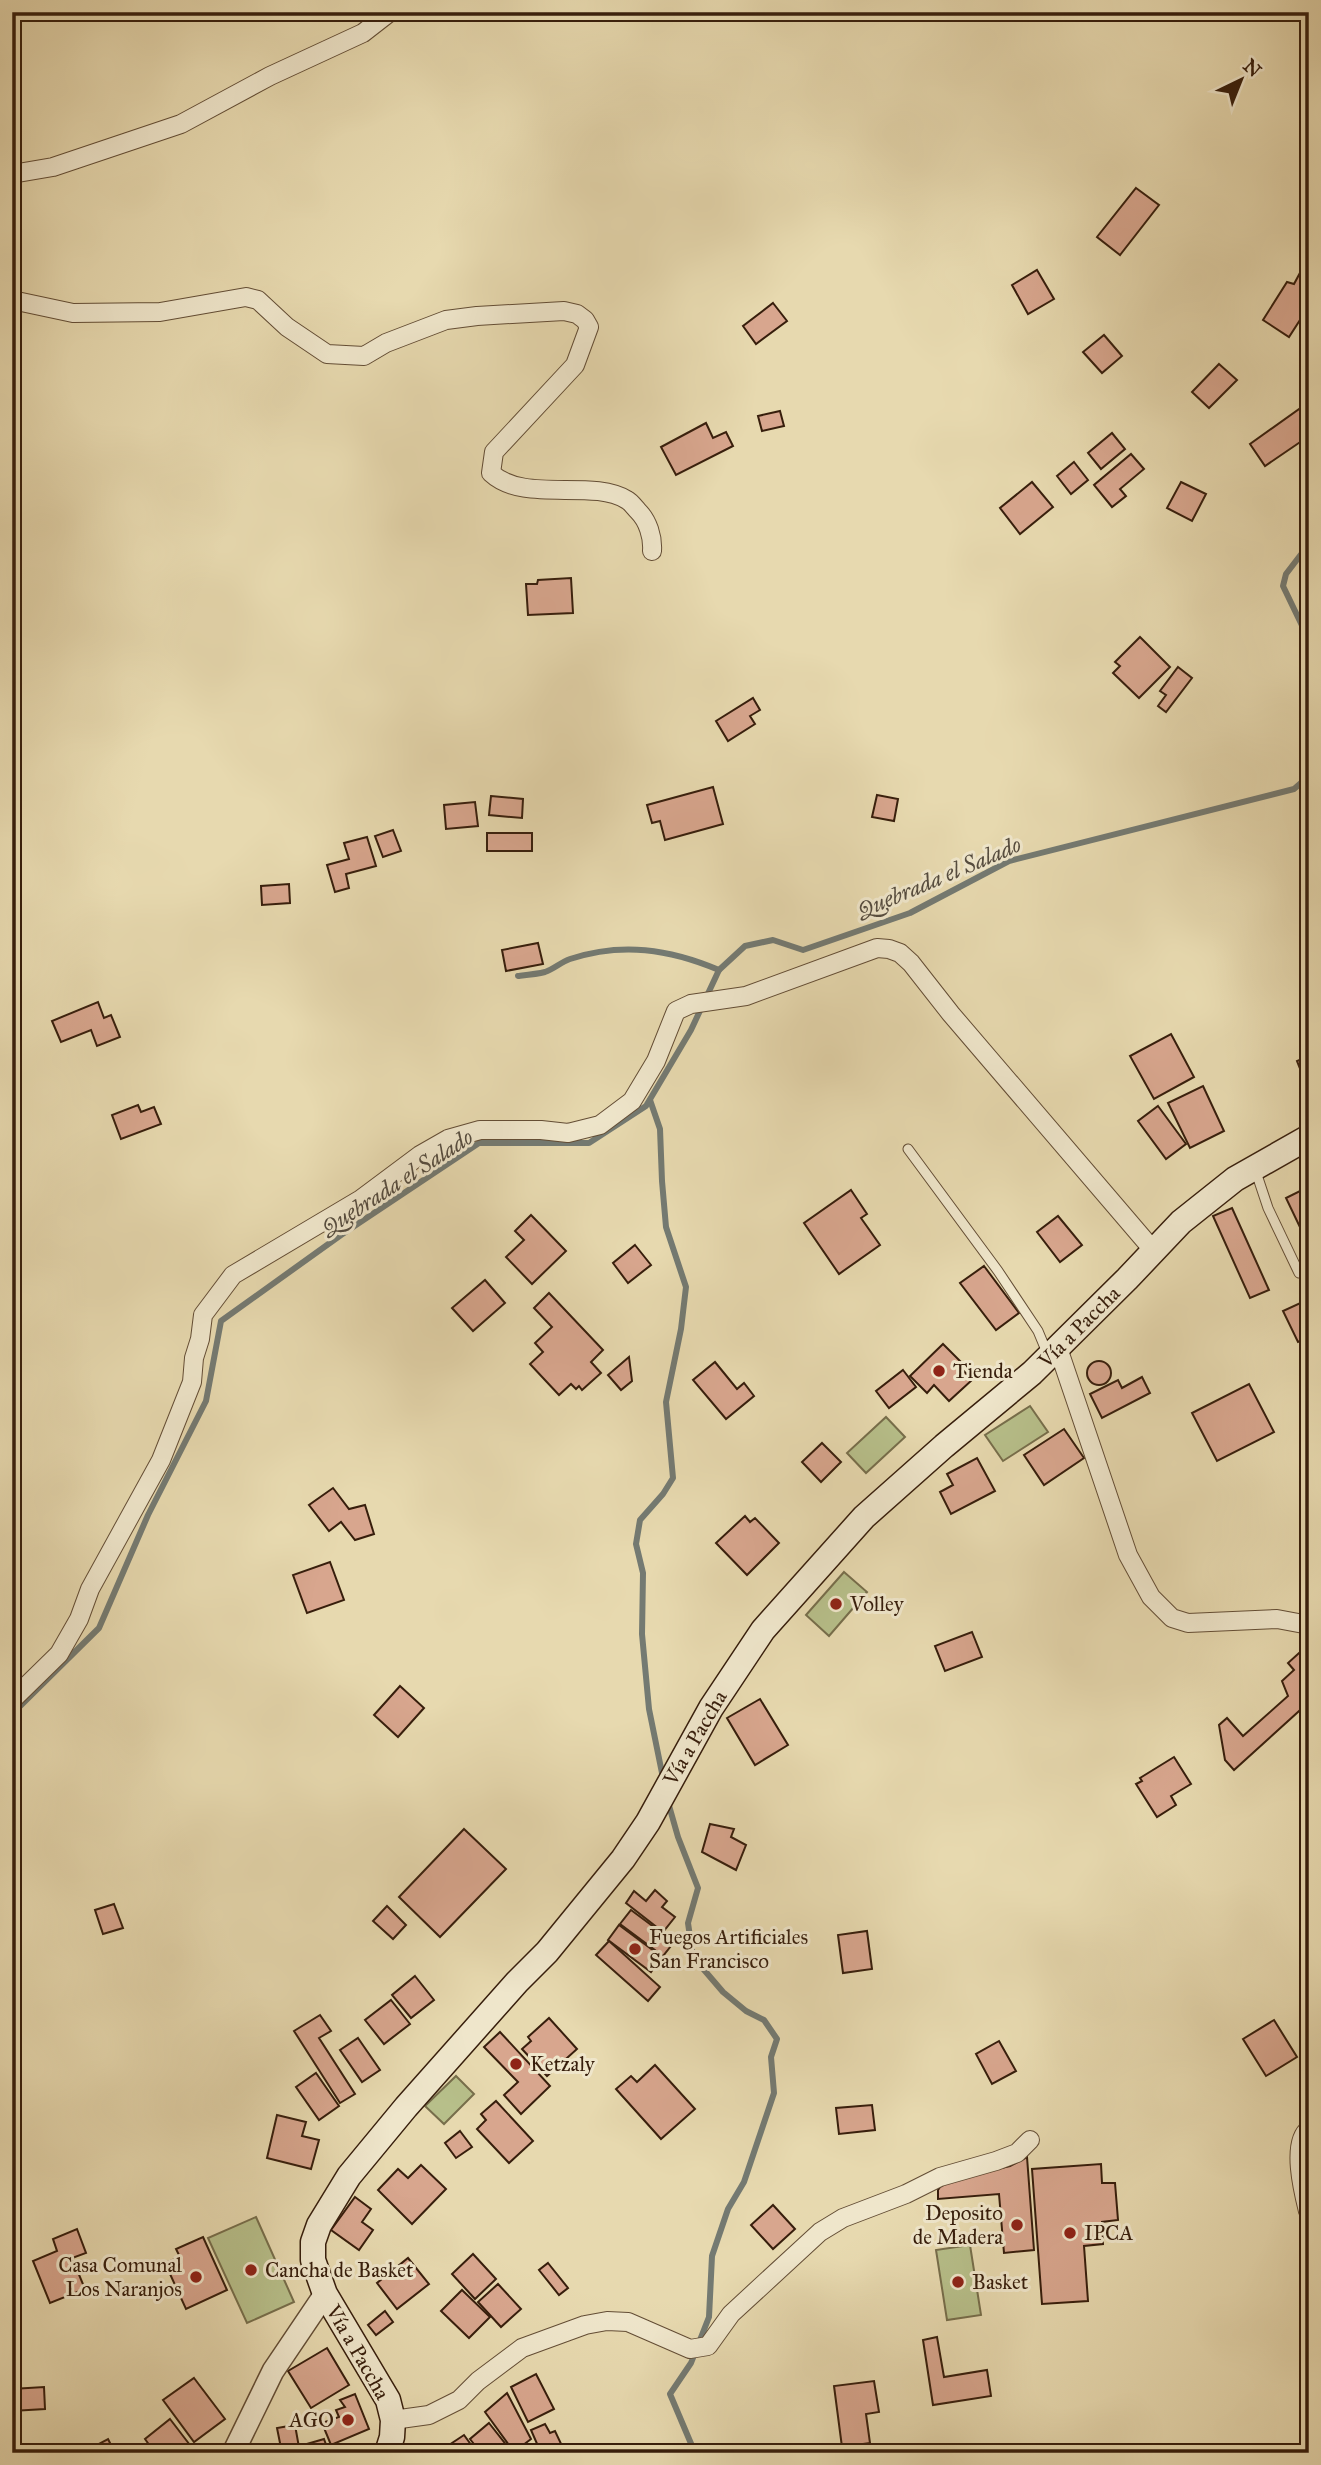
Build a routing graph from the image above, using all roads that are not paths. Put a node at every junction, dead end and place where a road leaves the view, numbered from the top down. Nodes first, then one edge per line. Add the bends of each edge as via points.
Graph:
1 (390, 12) edge
2 (12, 174) edge
3 (12, 300) edge
4 (652, 551) dead end
5 (1309, 1137) edge
6 (908, 1149) dead end
7 (1254, 1167) junction
8 (1153, 1250) junction
9 (1299, 1273) dead end
10 (1054, 1352) junction
11 (1309, 1625) edge
12 (12, 1700) edge
13 (1309, 2129) edge
14 (1030, 2140) dead end
15 (1308, 2211) edge
16 (325, 2294) junction
17 (393, 2420) junction
18 (233, 2453) edge
19 (387, 2453) edge

1 - 2 street via 363,33 181,124 53,167
3 - 4 street via 73,313 160,312 246,297 258,300 327,354 364,356 446,320 542,312 577,314 589,327 575,365 494,452 491,473 519,487 610,493 627,500 644,517
5 - 7 main road, Vía a Paccha
6 - 10 lane
7 - 8 main road, Vía a Paccha via 1210,1198
7 - 9 lane
8 - 10 main road, Vía a Paccha
8 - 12 street via 900,953 877,948 746,996 691,1004 676,1012 656,1062 632,1101 600,1125 568,1133 480,1130 448,1139 361,1199 233,1275 203,1315 192,1382 167,1447 90,1589 79,1619 59,1654
10 - 11 street via 1128,1555 1151,1597 1172,1618 1188,1623 1277,1619
10 - 16 main road, Vía a Paccha via 864,1517 763,1630 711,1708 623,1859 349,2176 313,2242 313,2260
13 - 15 street via 1299,2145
14 - 17 street via 1017,2152 940,2177 820,2232 731,2314 708,2346 690,2349 628,2322 584,2325 522,2348 459,2400 429,2415
16 - 17 main road, Vía a Paccha via 374,2374
16 - 18 street via 273,2371
17 - 19 main road, Vía a Paccha

